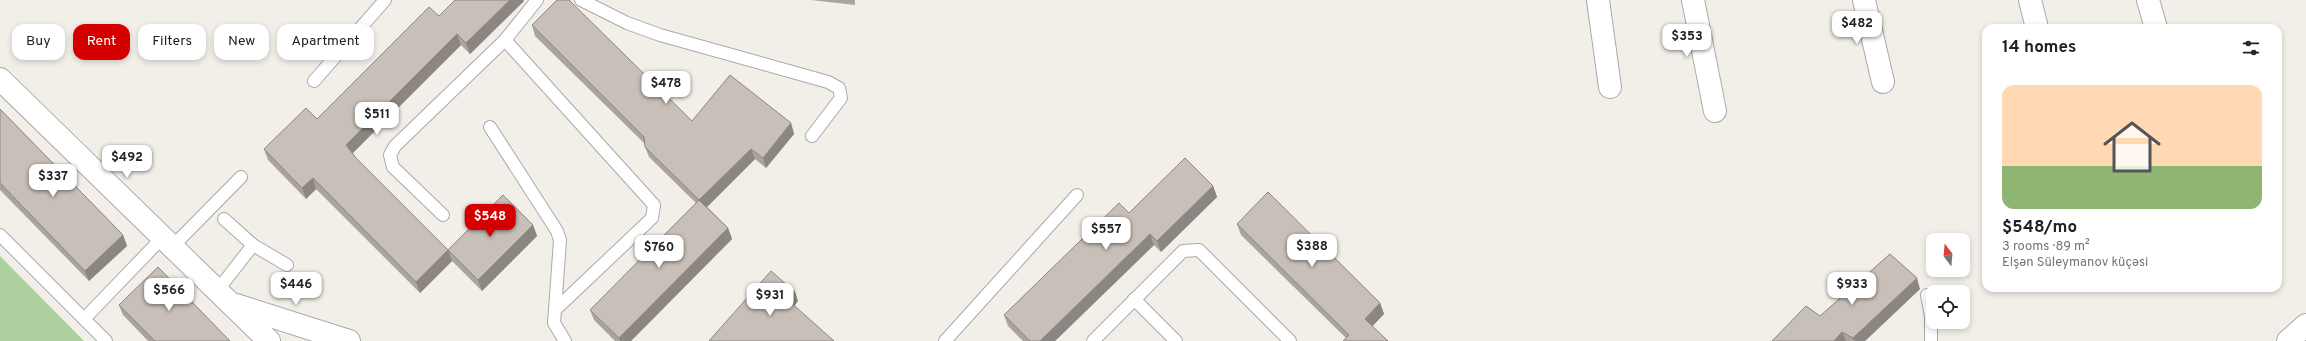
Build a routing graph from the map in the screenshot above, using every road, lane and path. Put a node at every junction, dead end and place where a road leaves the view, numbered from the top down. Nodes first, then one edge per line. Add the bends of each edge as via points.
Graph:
1 (385, 0) edge
2 (537, 0) edge
3 (581, 0) edge
4 (1598, 0) edge
5 (1693, 0) edge
6 (1864, 0) edge
7 (2030, 0) edge
8 (2148, 0) edge
9 (2036, 24) edge
10 (2155, 24) edge
11 (505, 40) junction
12 (0, 79) edge
13 (314, 81) dead end
14 (1883, 82) dead end
15 (1610, 87) dead end
16 (1715, 110) dead end
17 (490, 128) dead end
18 (812, 136) dead end
19 (241, 177) dead end
20 (1077, 195) dead end
21 (443, 215) dead end
22 (224, 219) dead end
23 (0, 235) edge
24 (167, 242) junction
25 (253, 245) junction
26 (286, 264) dead end
27 (225, 297) junction
28 (1134, 299) junction
29 (555, 310) junction
30 (84, 319) junction
31 (2306, 325) edge
32 (1931, 329) edge
33 (106, 341) edge
34 (269, 341) edge
35 (349, 341) edge
36 (565, 341) edge
37 (945, 341) edge
38 (1093, 341) edge
39 (1176, 341) edge
40 (1290, 341) edge
41 (1931, 341) edge
42 (2288, 341) edge

1 - 13 lane
2 - 11 lane
3 - 18 lane via 627,23 660,35 828,82 839,88 841,98
4 - 15 street
5 - 16 street
6 - 14 street
7 - 9 street
8 - 10 street
11 - 21 lane via 395,146 390,155 393,167
11 - 29 lane via 654,205 652,218
12 - 24 street
17 - 29 lane via 557,231 560,240
19 - 24 lane
20 - 37 lane
22 - 25 lane
23 - 30 lane
24 - 27 street
24 - 30 lane
25 - 26 lane
25 - 27 lane
27 - 34 street
27 - 35 street
28 - 38 lane
28 - 39 lane
28 - 40 lane via 1182,250 1199,250
29 - 36 lane via 554,322
30 - 33 lane
31 - 42 street
32 - 41 lane

